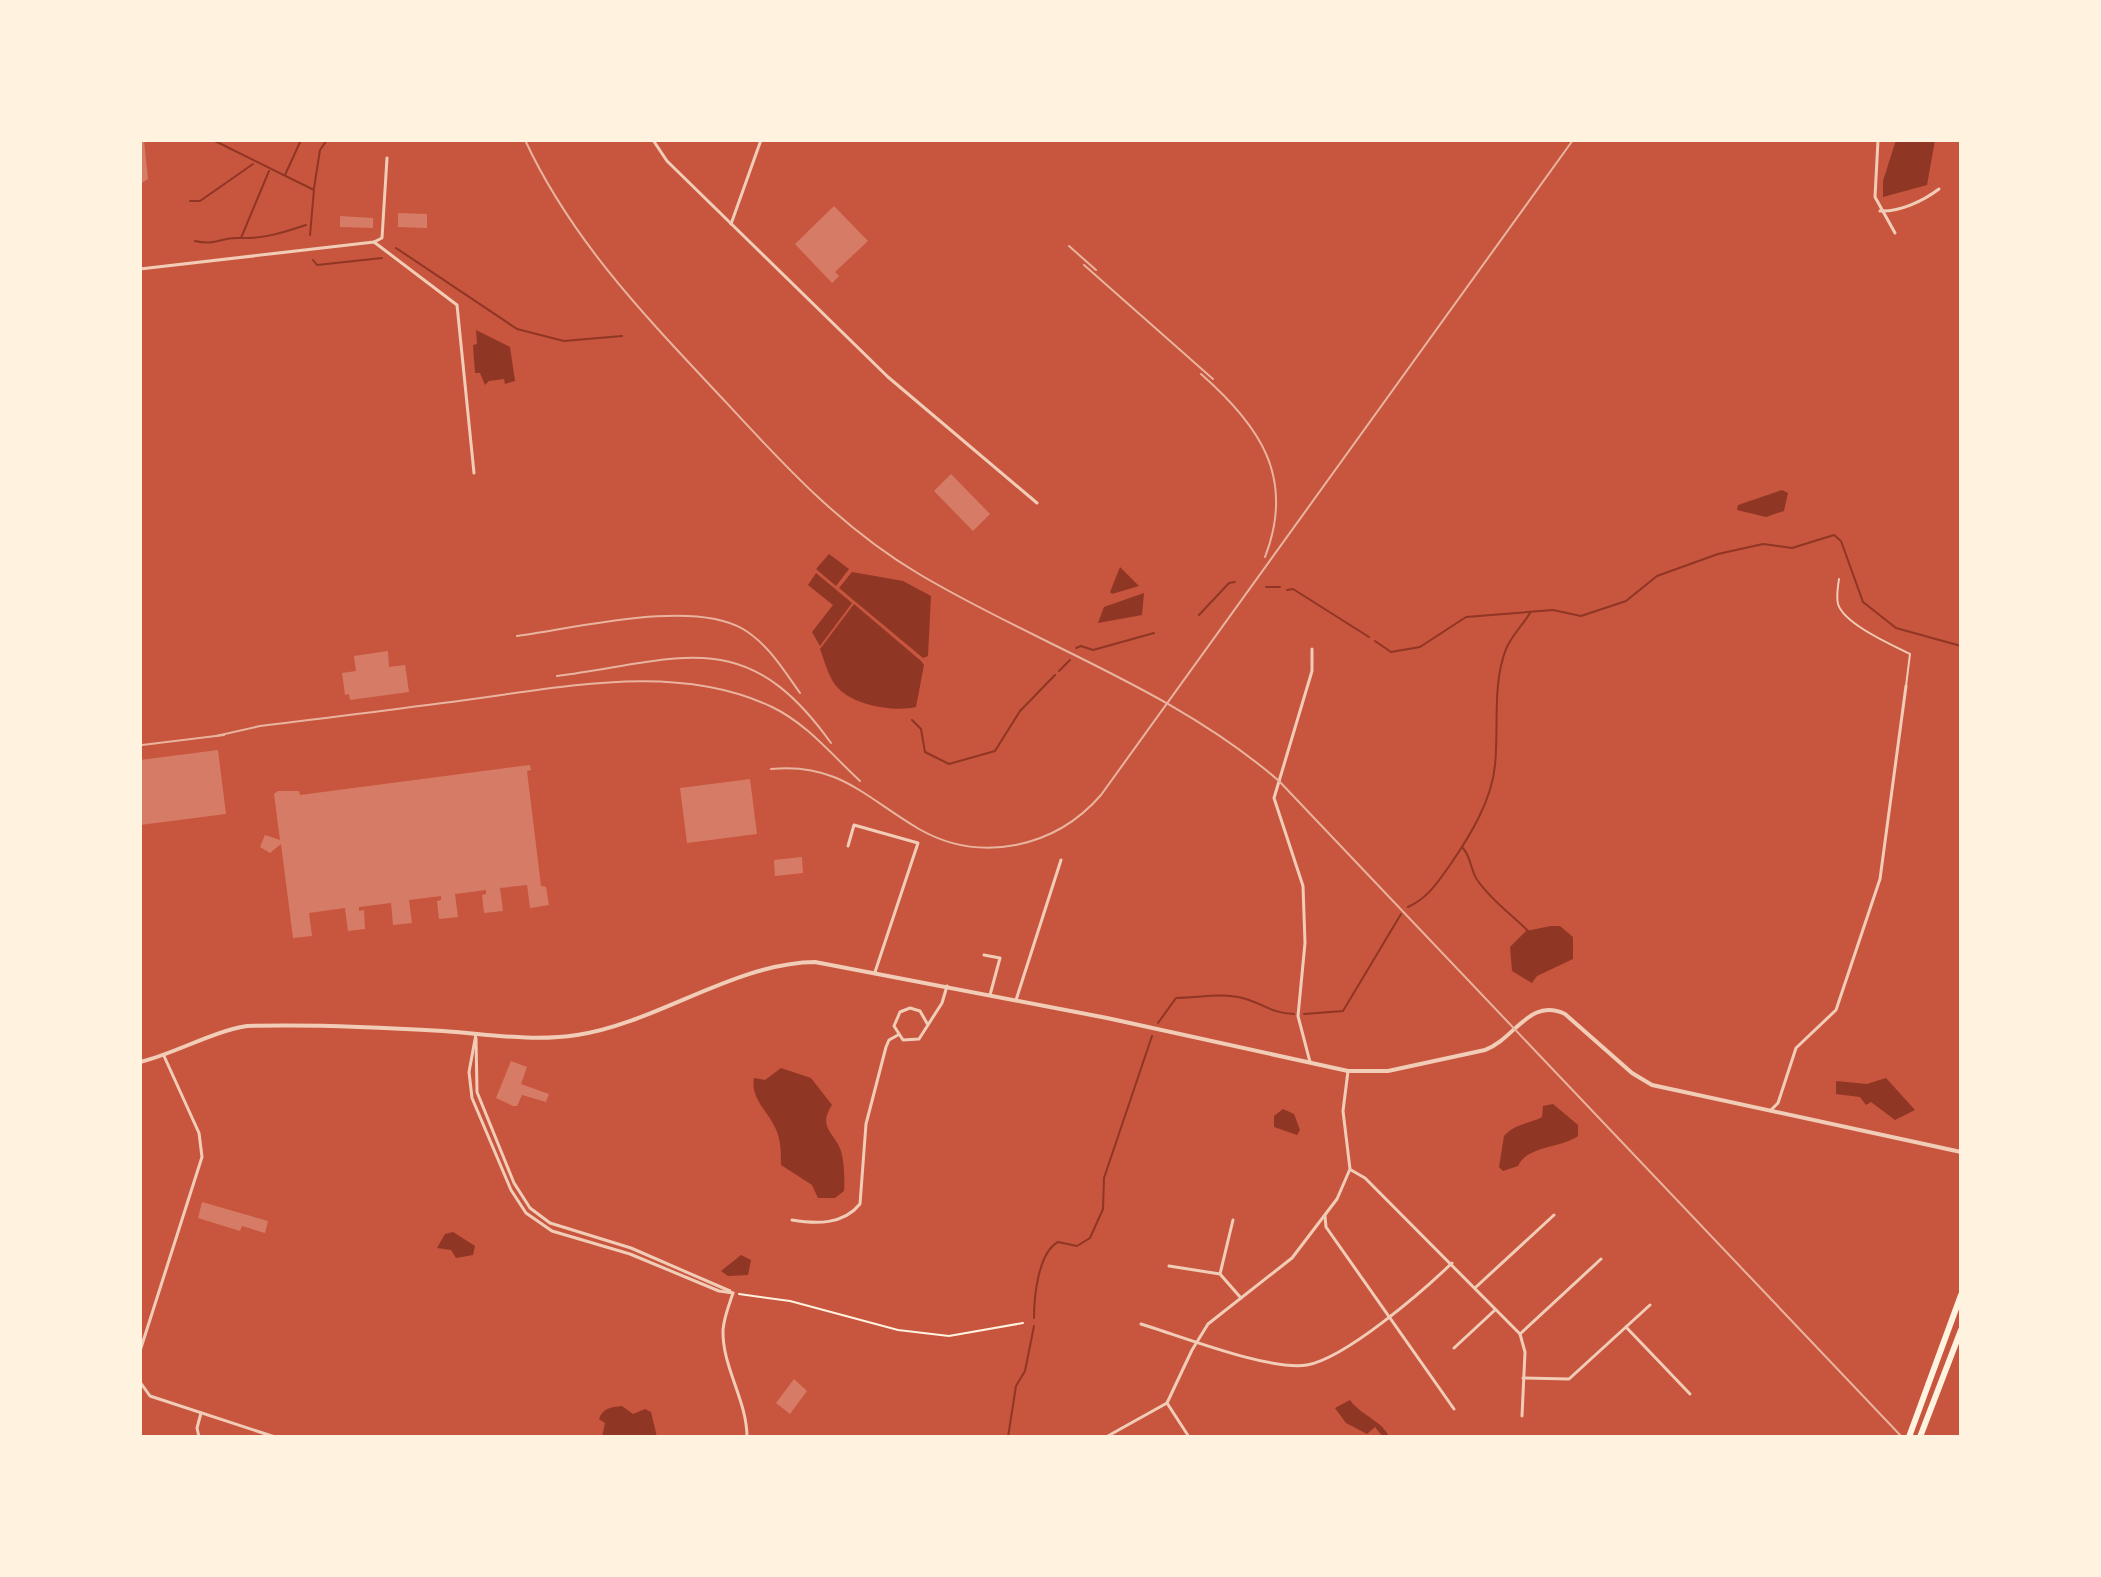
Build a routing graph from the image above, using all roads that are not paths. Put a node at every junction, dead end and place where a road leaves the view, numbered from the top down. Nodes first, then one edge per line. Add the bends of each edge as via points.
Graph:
1 (653, 140) edge
2 (761, 140) edge
3 (1878, 140) edge
4 (387, 158) dead end
5 (1939, 189) dead end
6 (1880, 211) junction
7 (731, 224) junction
8 (1895, 233) dead end
9 (374, 242) junction
10 (140, 269) edge
11 (474, 473) dead end
12 (1037, 503) dead end
13 (1839, 579) dead end
14 (1312, 649) dead end
15 (1906, 686) joint
16 (848, 846) dead end
17 (1061, 860) dead end
18 (984, 955) dead end
19 (875, 972) junction
20 (947, 986) junction
21 (990, 995) junction
22 (1016, 1000) junction
23 (936, 1013) junction
24 (924, 1015) junction
25 (928, 1025) junction
26 (476, 1034) junction
27 (898, 1035) junction
28 (164, 1056) junction
29 (140, 1062) edge
30 (1310, 1063) junction
31 (1348, 1071) junction
32 (1771, 1110) junction
33 (1961, 1152) edge
34 (1350, 1169) junction
35 (1554, 1215) dead end
36 (1325, 1216) junction
37 (792, 1220) dead end
38 (1233, 1220) dead end
39 (1601, 1259) dead end
40 (1452, 1263) junction
41 (1169, 1266) dead end
42 (1220, 1274) junction
43 (1476, 1287) junction
44 (1961, 1295) edge
45 (1241, 1298) junction
46 (1650, 1305) dead end
47 (1496, 1309) junction
48 (1389, 1315) junction
49 (1141, 1324) dead end
50 (1626, 1327) junction
51 (1961, 1330) edge
52 (1520, 1334) junction
53 (1197, 1340) junction
54 (1454, 1348) dead end
55 (140, 1351) edge
56 (1523, 1378) junction
57 (140, 1382) edge
58 (1690, 1394) dead end
59 (1167, 1403) junction
60 (1454, 1409) dead end
61 (201, 1413) junction
62 (1522, 1416) dead end
63 (199, 1437) edge
64 (275, 1437) edge
65 (747, 1437) edge
66 (1106, 1437) edge
67 (1189, 1437) edge
68 (1909, 1437) edge
69 (1920, 1437) edge

1 - 7 street via 667,161
2 - 7 street
3 - 6 street via 1874,189
4 - 9 street via 382,238
5 - 6 street via 1926,199
6 - 8 street
7 - 12 street via 888,377
9 - 10 street
9 - 11 street via 457,305
13 - 15 lane via 1843,612 1910,654
14 - 30 street via 1312,671 1274,798 1303,886 1299,1005
15 - 32 street via 1880,879 1836,1010 1796,1048
16 - 19 street via 854,825 918,843
17 - 22 street
18 - 21 street via 1000,958
19 - 20 street
19 - 26 street via 791,963 600,1031 546,1037
20 - 21 street
20 - 23 street
21 - 22 street
22 - 30 street
23 - 24 street
23 - 25 street
24 - 25 street
24 - 27 street via 915,1009 900,1012 895,1021
25 - 27 street via 915,1041
26 - 28 street via 247,1026
26 - 65 street via 469,1072 472,1098 526,1213 552,1231 733,1293 724,1339
27 - 37 street via 886,1047 866,1124 860,1204 853,1213 825,1223
28 - 29 street
28 - 55 street via 199,1133 202,1157
30 - 31 street
31 - 32 street via 1381,1073 1481,1051 1494,1047 1540,1010 1555,1009 1641,1080
31 - 34 street via 1343,1111
32 - 33 street
34 - 36 street
34 - 40 street
35 - 43 street
36 - 45 street via 1292,1258
36 - 48 street via 1326,1227
38 - 42 street
39 - 52 street
40 - 43 street
40 - 48 street
41 - 42 street
42 - 45 street
43 - 47 street
44 - 68 highway
45 - 53 street
46 - 50 street
47 - 52 street
47 - 54 street
48 - 53 street via 1333,1354 1304,1365 1264,1360
48 - 60 street
49 - 53 street
50 - 56 street via 1569,1379
50 - 58 street
51 - 69 highway
52 - 56 street
53 - 59 street
56 - 62 street
57 - 61 street via 150,1396
59 - 66 street
59 - 67 street
61 - 63 street
61 - 64 street

